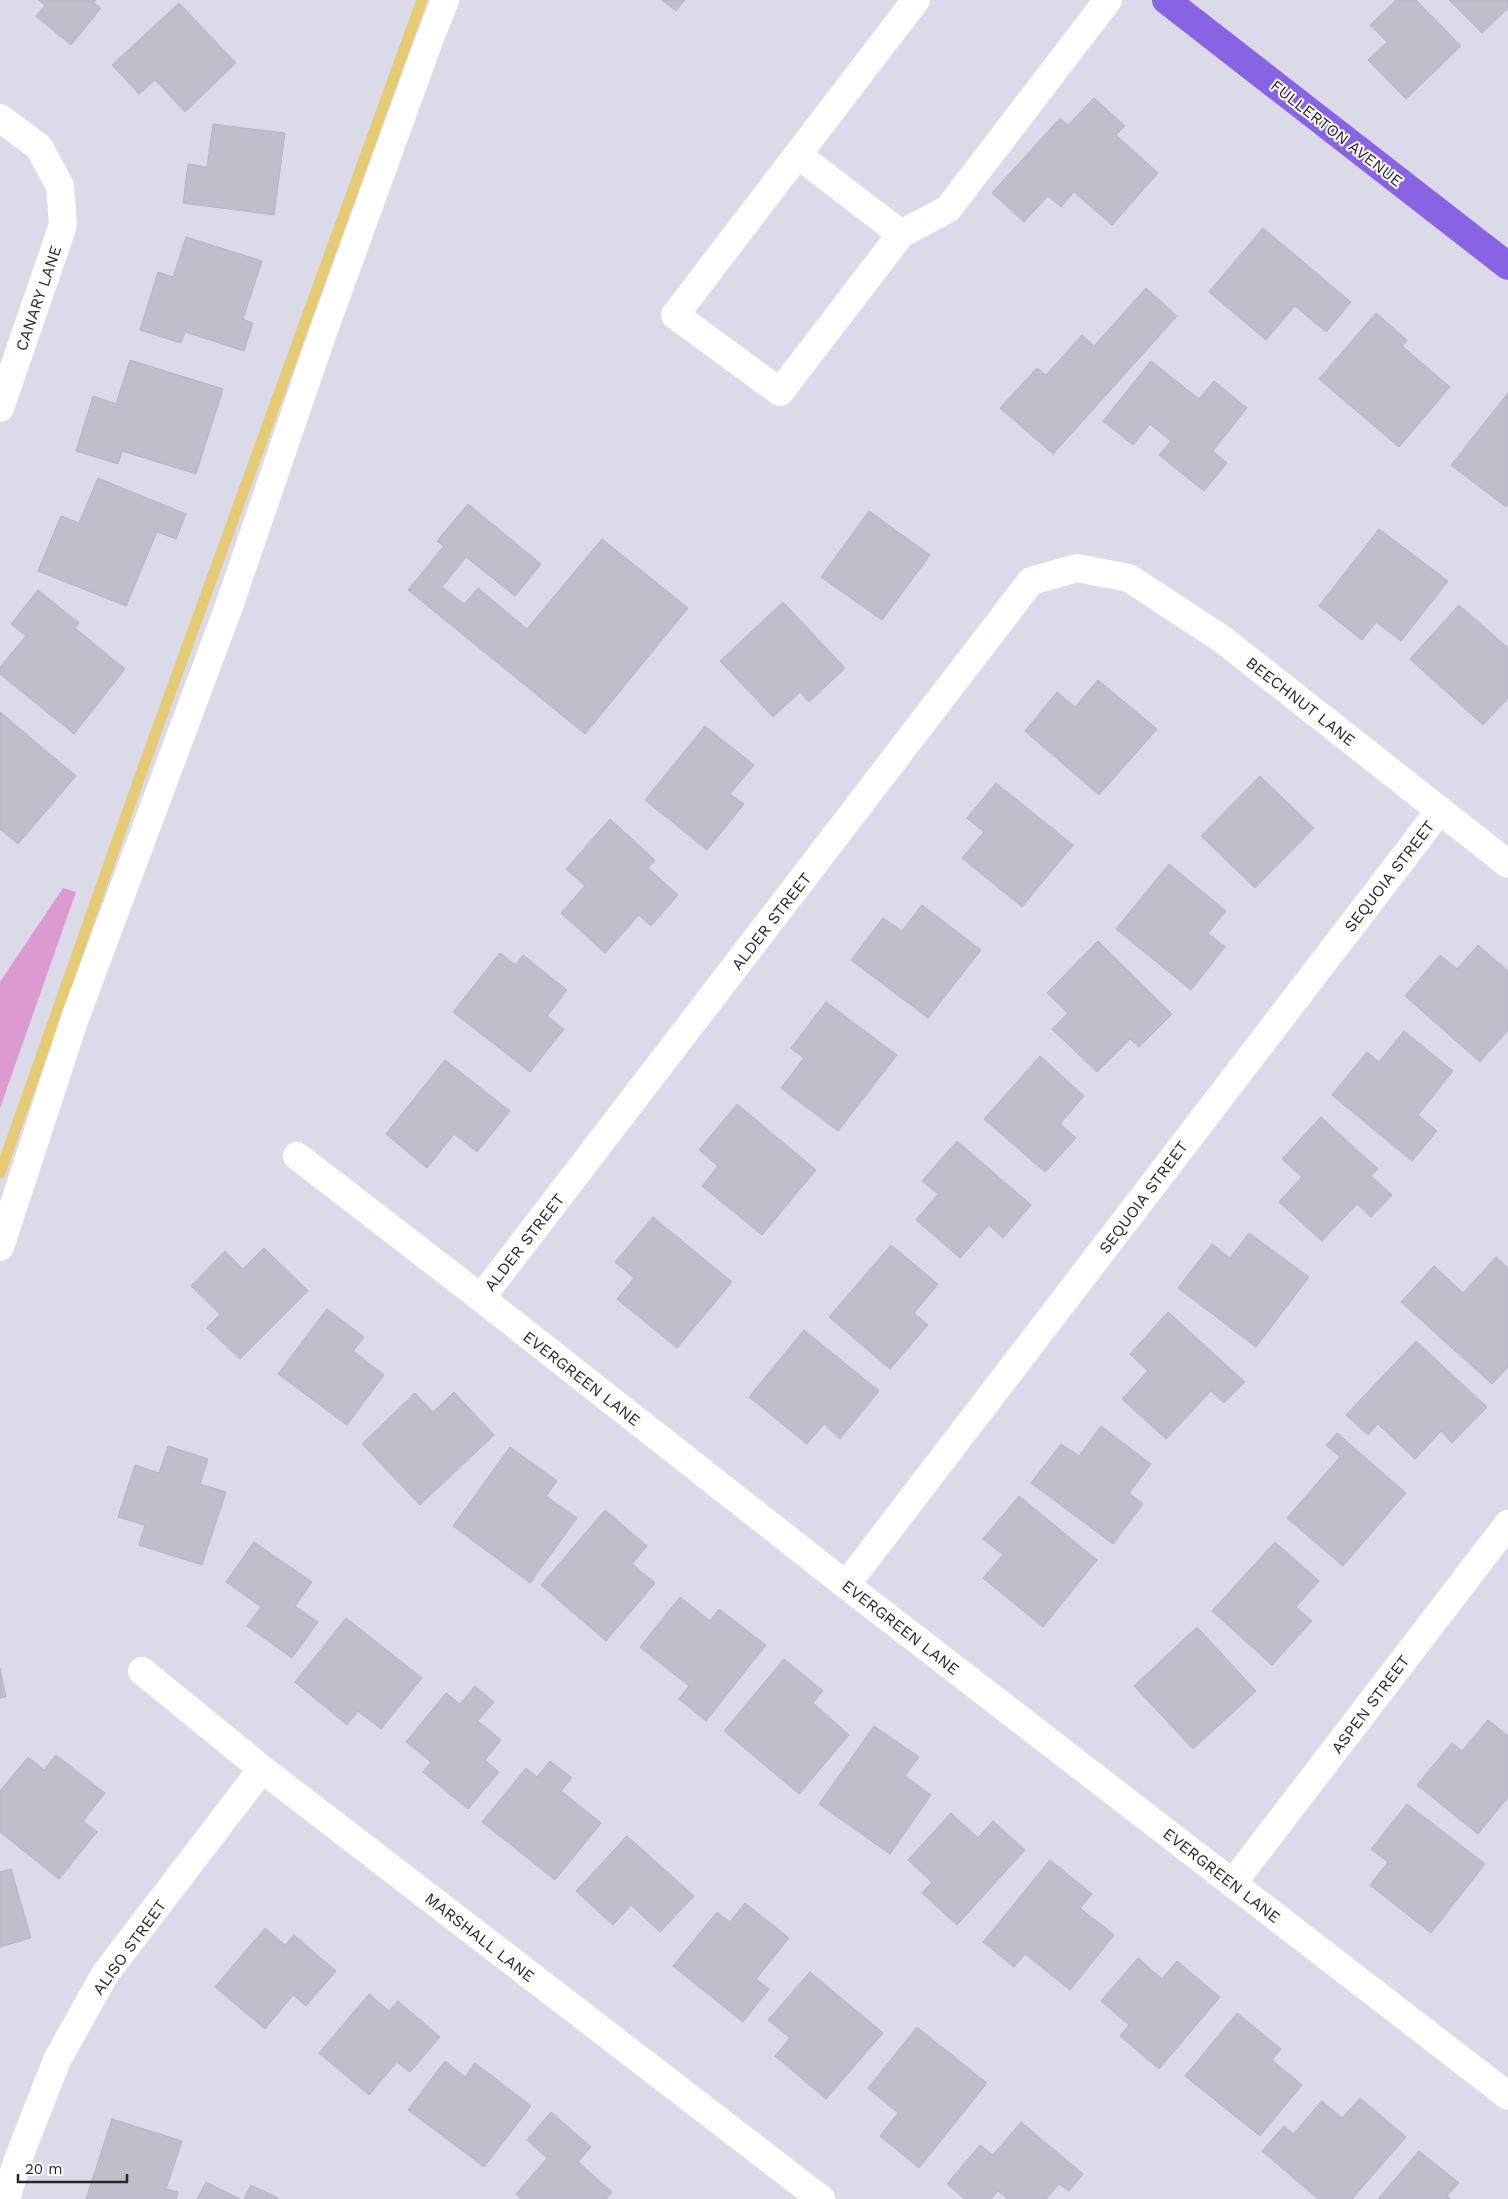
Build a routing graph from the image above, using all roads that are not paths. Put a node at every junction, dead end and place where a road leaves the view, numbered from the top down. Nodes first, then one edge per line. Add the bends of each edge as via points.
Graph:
1 (445, 0) edge
2 (916, 0) edge
3 (1108, 0) edge
4 (1166, 0) edge
5 (0, 118) edge
6 (798, 155) junction
7 (901, 234) junction
8 (1508, 266) edge
9 (0, 408) edge
10 (1077, 568) joint
11 (1440, 810) junction
12 (1508, 864) edge
13 (296, 1156) dead end
14 (0, 1247) edge
15 (481, 1298) junction
16 (1508, 1524) edge
17 (846, 1585) junction
18 (142, 1671) dead end
19 (262, 1769) junction
20 (1232, 1884) junction
21 (1508, 2096) edge
22 (6, 2199) edge
23 (821, 2199) edge

1 - 14 street via 321,338 228,609 75,1018
2 - 6 street
3 - 7 street via 948,209
4 - 8 main road, FULLERTON AVENUE
5 - 9 street, CANARY LANE via 39,147 60,186 63,225
6 - 7 street
6 - 7 street via 675,315 780,392
10 - 11 street, BEECHNUT LANE via 1129,578 1222,639
10 - 15 street, ALDER STREET via 1031,581
11 - 12 street, BEECHNUT LANE
11 - 17 street, SEQUOIA STREET
13 - 15 street, EVERGREEN LANE
15 - 17 street, EVERGREEN LANE
16 - 20 street, ASPEN STREET
17 - 20 street, EVERGREEN LANE
18 - 19 street, MARSHALL LANE
19 - 22 street, ALISO STREET via 105,1974 58,2060 17,2162
19 - 23 street, MARSHALL LANE
20 - 21 street, EVERGREEN LANE

